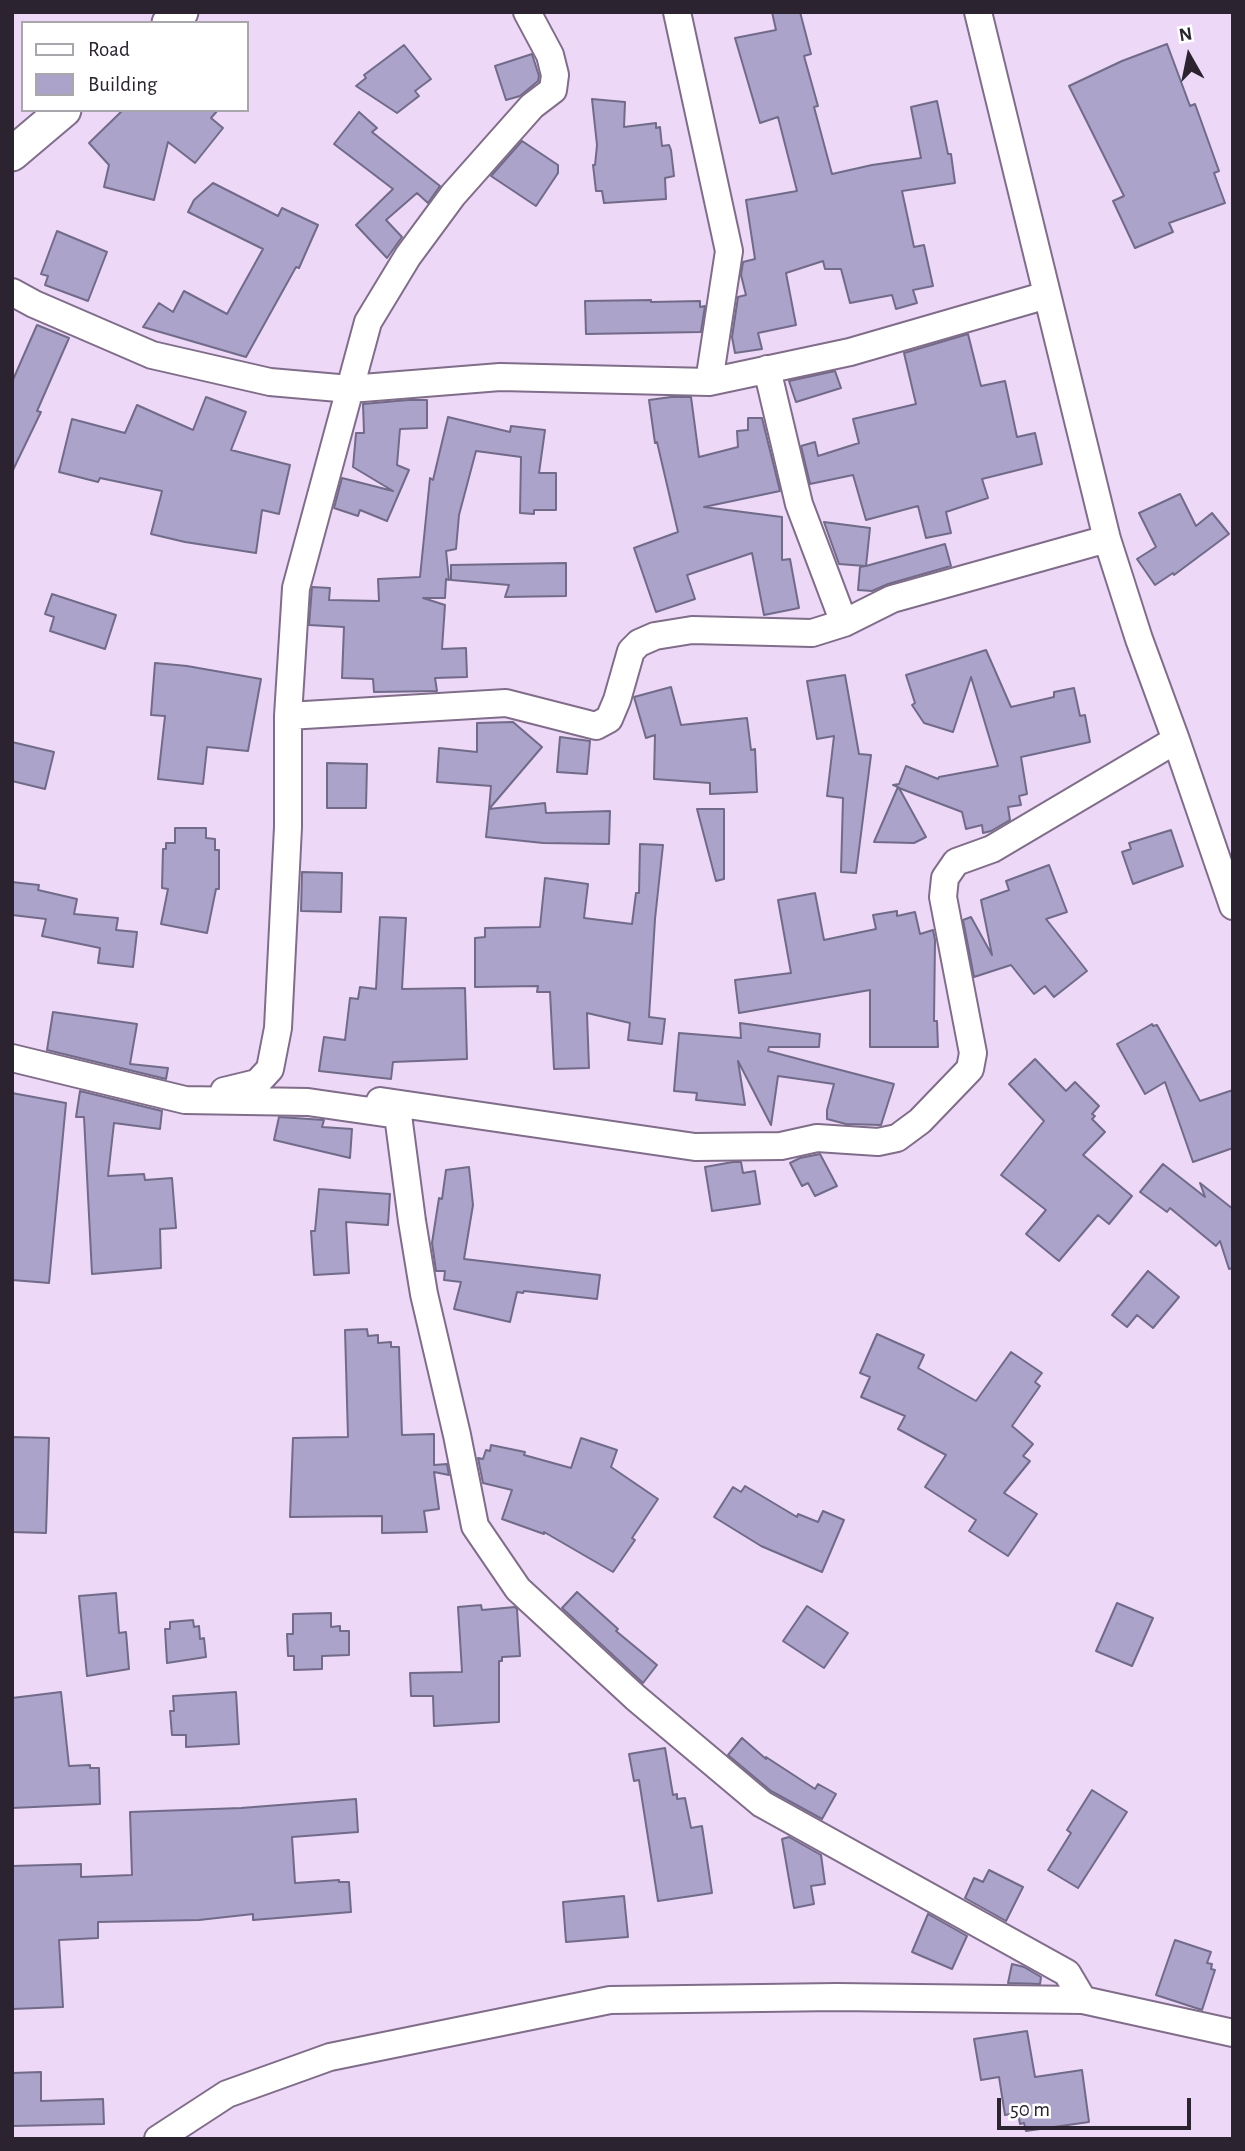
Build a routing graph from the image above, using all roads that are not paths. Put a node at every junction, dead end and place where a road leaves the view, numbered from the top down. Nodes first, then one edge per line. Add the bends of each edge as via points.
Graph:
1 (527, 12) edge
2 (677, 12) edge
3 (978, 12) edge
4 (62, 112) edge
5 (12, 154) edge
6 (12, 292) edge
7 (1048, 295) junction
8 (767, 369) junction
9 (709, 382) junction
10 (350, 389) junction
11 (1107, 538) junction
12 (844, 623) junction
13 (288, 716) junction
14 (1176, 740) junction
15 (1233, 906) edge
16 (12, 1058) edge
17 (257, 1083) junction
18 (185, 1100) junction
19 (1083, 2000) junction
20 (1233, 2033) edge
21 (158, 2139) edge

1 - 10 street via 551,55 553,90 532,106 453,195 408,257 368,322
2 - 9 street via 729,251
3 - 7 street
4 - 5 street
6 - 10 street via 152,355 270,382
7 - 8 street via 850,352
7 - 11 street
8 - 9 street
8 - 12 street via 799,504
9 - 10 street via 500,377
10 - 13 street via 296,588
11 - 12 street via 892,599
11 - 14 street
12 - 13 street via 812,633 692,630 655,636 631,651 609,719 596,726 506,703
13 - 17 street via 288,827 278,1028 270,1069
14 - 15 street
14 - 17 street via 992,849 956,862 945,878 943,897 973,1053 970,1069 897,1138 878,1142 817,1138 781,1146 695,1147
16 - 18 street
17 - 18 street
18 - 19 street via 308,1102 398,1115 425,1294 475,1526 518,1589 636,1698 762,1804 1067,1973
19 - 20 street
19 - 21 street via 610,2000 330,2057 227,2094

